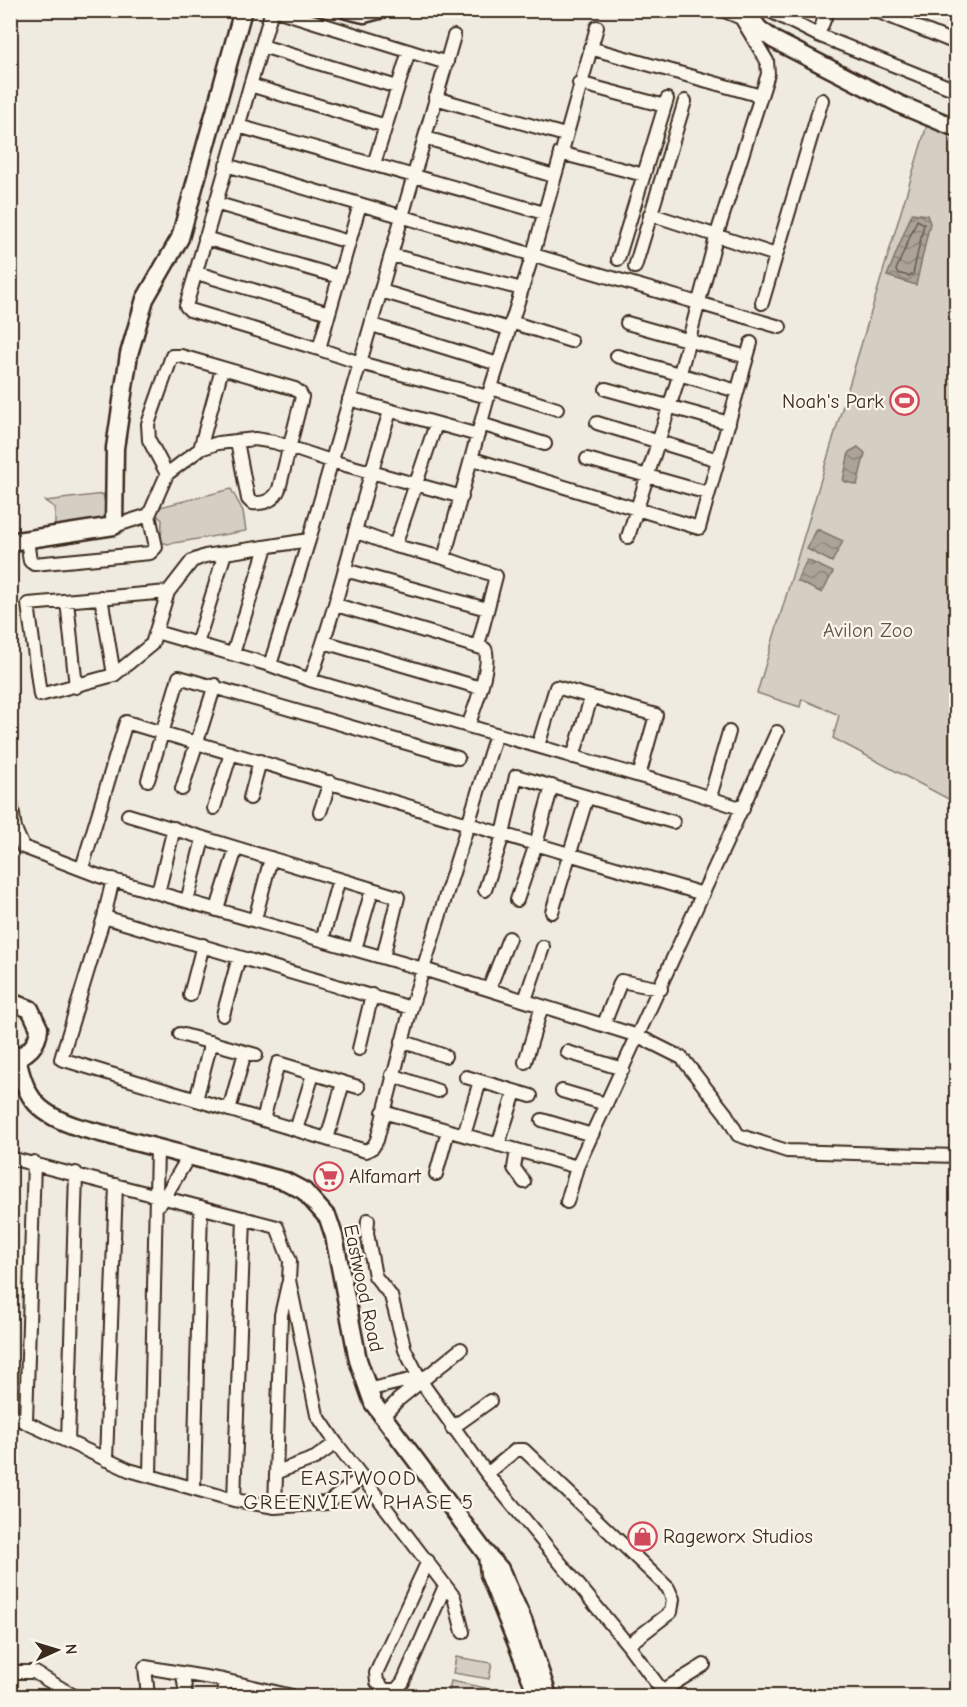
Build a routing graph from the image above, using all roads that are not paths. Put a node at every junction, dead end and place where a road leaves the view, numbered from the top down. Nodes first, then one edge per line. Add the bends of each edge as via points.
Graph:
1 (243, 10) edge
2 (272, 10) edge
3 (276, 10) edge
4 (347, 10) edge
5 (379, 10) edge
6 (722, 10) edge
7 (745, 10) edge
8 (768, 10) edge
9 (828, 10) edge
10 (874, 10) edge
11 (597, 27) dead end
12 (818, 35) junction
13 (454, 36) dead end
14 (957, 43) edge
15 (262, 46) junction
16 (590, 48) junction
17 (409, 51) junction
18 (447, 63) junction
19 (579, 83) junction
20 (250, 85) junction
21 (397, 87) junction
22 (957, 90) edge
23 (760, 96) junction
24 (435, 98) junction
25 (822, 100) dead end
26 (685, 101) dead end
27 (238, 126) junction
28 (386, 126) junction
29 (957, 128) edge
30 (565, 135) junction
31 (426, 138) junction
32 (560, 153) junction
33 (374, 164) junction
34 (226, 165) junction
35 (644, 175) junction
36 (554, 176) junction
37 (413, 177) junction
38 (215, 203) junction
39 (360, 204) junction
40 (544, 213) junction
41 (650, 214) junction
42 (401, 216) junction
43 (717, 234) junction
44 (205, 238) junction
45 (349, 242) junction
46 (391, 255) junction
47 (532, 255) junction
48 (776, 255) junction
49 (618, 259) dead end
50 (635, 267) dead end
51 (197, 273) junction
52 (339, 277) junction
53 (522, 290) junction
54 (381, 291) junction
55 (699, 303) junction
56 (762, 303) dead end
57 (329, 313) junction
58 (627, 322) dead end
59 (372, 325) junction
60 (510, 325) junction
61 (780, 327) dead end
62 (687, 340) junction
63 (571, 341) dead end
64 (751, 343) dead end
65 (319, 349) junction
66 (617, 356) dead end
67 (747, 357) junction
68 (360, 363) junction
69 (498, 364) junction
70 (222, 369) junction
71 (680, 373) junction
72 (606, 389) dead end
73 (737, 391) junction
74 (489, 393) junction
75 (349, 399) junction
76 (670, 405) junction
77 (557, 409) dead end
78 (390, 412) junction
79 (597, 423) dead end
80 (729, 423) junction
81 (436, 424) junction
82 (479, 430) junction
83 (658, 440) junction
84 (237, 441) junction
85 (544, 444) dead end
86 (287, 447) junction
87 (200, 449) junction
88 (473, 459) junction
89 (587, 459) dead end
90 (718, 460) junction
91 (331, 461) junction
92 (370, 471) junction
93 (167, 474) junction
94 (647, 476) junction
95 (416, 484) junction
96 (708, 493) junction
97 (462, 497) junction
98 (638, 510) junction
99 (149, 515) junction
100 (114, 526) junction
101 (357, 532) junction
102 (628, 537) dead end
103 (309, 540) junction
104 (19, 541) edge
105 (395, 546) junction
106 (266, 548) junction
107 (225, 553) junction
108 (444, 558) junction
109 (345, 570) junction
110 (168, 592) junction
111 (101, 597) junction
112 (67, 601) junction
113 (336, 605) junction
114 (487, 609) junction
115 (156, 632) junction
116 (324, 642) junction
117 (197, 644) junction
118 (478, 646) junction
119 (233, 654) junction
120 (270, 665) junction
121 (114, 675) junction
122 (310, 680) junction
123 (215, 685) junction
124 (75, 687) junction
125 (481, 688) junction
126 (591, 698) junction
127 (468, 726) junction
128 (729, 732) dead end
129 (777, 732) dead end
130 (163, 733) junction
131 (496, 734) junction
132 (197, 743) junction
133 (538, 746) junction
134 (231, 753) junction
135 (573, 757) junction
136 (458, 758) dead end
137 (260, 761) junction
138 (639, 776) junction
139 (148, 780) dead end
140 (330, 782) junction
141 (552, 786) junction
142 (183, 789) dead end
143 (10, 794) edge
144 (587, 797) junction
145 (710, 797) junction
146 (250, 798) dead end
147 (214, 808) dead end
148 (742, 809) junction
149 (320, 812) dead end
150 (129, 815) dead end
151 (673, 822) dead end
152 (468, 824) junction
153 (174, 828) junction
154 (503, 835) junction
155 (203, 839) junction
156 (536, 844) junction
157 (236, 849) junction
158 (569, 853) junction
159 (271, 858) junction
160 (82, 868) junction
161 (113, 879) junction
162 (339, 879) junction
163 (372, 890) junction
164 (485, 890) dead end
165 (158, 893) junction
166 (704, 894) junction
167 (517, 900) dead end
168 (187, 901) junction
169 (217, 909) junction
170 (552, 912) dead end
171 (104, 917) junction
172 (255, 919) junction
173 (509, 938) dead end
174 (322, 940) junction
175 (203, 945) junction
176 (543, 947) dead end
177 (354, 949) junction
178 (239, 957) junction
179 (383, 957) junction
180 (423, 969) junction
181 (489, 989) junction
182 (661, 989) junction
183 (190, 995) dead end
184 (372, 995) junction
185 (525, 1000) junction
186 (10, 1002) edge
187 (542, 1006) junction
188 (411, 1008) junction
189 (223, 1014) dead end
190 (604, 1024) junction
191 (180, 1034) dead end
192 (638, 1036) junction
193 (402, 1041) junction
194 (211, 1042) junction
195 (359, 1049) dead end
196 (567, 1052) dead end
197 (445, 1056) dead end
198 (14, 1057) edge
199 (525, 1062) dead end
200 (622, 1069) junction
201 (313, 1074) junction
202 (392, 1075) junction
203 (466, 1077) dead end
204 (480, 1081) junction
205 (343, 1083) junction
206 (358, 1087) dead end
207 (438, 1091) dead end
208 (562, 1091) dead end
209 (515, 1092) junction
210 (531, 1096) dead end
211 (196, 1100) junction
212 (606, 1104) junction
213 (229, 1110) junction
214 (383, 1112) junction
215 (263, 1120) junction
216 (542, 1120) dead end
217 (296, 1130) junction
218 (448, 1131) junction
219 (464, 1135) junction
220 (592, 1135) junction
221 (327, 1139) junction
222 (498, 1145) junction
223 (157, 1148) junction
224 (517, 1150) junction
225 (189, 1156) junction
226 (957, 1156) edge
227 (10, 1158) edge
228 (34, 1162) junction
229 (577, 1167) junction
230 (76, 1173) junction
231 (436, 1174) dead end
232 (524, 1182) dead end
233 (116, 1185) junction
234 (159, 1201) junction
235 (567, 1202) dead end
236 (201, 1207) junction
237 (244, 1218) junction
238 (368, 1220) dead end
239 (289, 1280) junction
240 (461, 1349) dead end
241 (423, 1379) junction
242 (367, 1390) junction
243 (490, 1401) dead end
244 (10, 1415) edge
245 (381, 1418) junction
246 (26, 1421) junction
247 (452, 1428) junction
248 (68, 1442) junction
249 (336, 1443) junction
250 (106, 1460) junction
251 (277, 1472) junction
252 (487, 1474) junction
253 (150, 1475) junction
254 (363, 1477) junction
255 (194, 1488) junction
256 (234, 1500) junction
257 (275, 1507) junction
258 (487, 1555) junction
259 (428, 1561) junction
260 (445, 1586) junction
261 (463, 1632) dead end
262 (628, 1645) junction
263 (704, 1665) dead end
264 (10, 1672) edge
265 (183, 1674) junction
266 (223, 1680) junction
267 (664, 1694) edge
268 (74, 1696) edge
269 (148, 1696) edge
270 (186, 1696) edge
271 (225, 1696) edge
272 (292, 1696) edge
273 (537, 1696) edge
274 (548, 1696) edge

1 - 100 main road via 180,238 145,299 129,354 116,448
2 - 15 street
3 - 17 street
4 - 5 main road via 364,14
6 - 23 street via 741,18 767,61 768,74
7 - 29 main road via 759,29 774,40 881,95
8 - 12 street
9 - 12 street
10 - 14 street
11 - 16 street
12 - 22 street
13 - 18 street
15 - 20 street
15 - 21 street
16 - 19 street
16 - 23 street
17 - 18 street
17 - 21 street
18 - 24 street
19 - 30 street
19 - 35 street via 666,102
20 - 27 street
20 - 28 street
21 - 28 street
23 - 43 street
24 - 30 street
24 - 31 street
25 - 48 street
26 - 41 street
27 - 33 street
27 - 34 street
28 - 33 street
30 - 32 street
31 - 36 street
31 - 37 street
32 - 35 street
32 - 36 street
33 - 37 street
34 - 38 street
34 - 39 street
35 - 49 street
36 - 40 street
37 - 40 street
37 - 42 street
38 - 44 street
38 - 45 street
39 - 42 street
39 - 45 street
40 - 47 street
41 - 43 street
41 - 50 street
42 - 46 street
42 - 47 street
43 - 48 street
43 - 55 street
44 - 51 street
44 - 52 street
45 - 52 street
46 - 53 street
46 - 54 street
47 - 53 street
47 - 55 street
48 - 56 street
51 - 57 street
51 - 65 street via 187,309
52 - 57 street
53 - 60 street
54 - 59 street
54 - 60 street
55 - 61 street
55 - 62 street
57 - 65 street
58 - 62 street
59 - 68 street
59 - 69 street
60 - 63 street
60 - 69 street
62 - 67 street
62 - 71 street
64 - 67 street
65 - 68 street
66 - 71 street
67 - 73 street
68 - 74 street
68 - 75 street
69 - 74 street
70 - 86 street via 300,393 300,406
70 - 87 street
70 - 93 street via 177,355 169,359 147,435
71 - 73 street
71 - 76 street
72 - 76 street
73 - 80 street
74 - 77 street
74 - 82 street
75 - 78 street
75 - 91 street
76 - 80 street
76 - 83 street
78 - 81 street
78 - 92 street
79 - 83 street
80 - 90 street
81 - 82 street
81 - 95 street
82 - 85 street
82 - 88 street
83 - 90 street
83 - 94 street
84 - 86 street via 255,440
84 - 86 street via 246,493 252,503 267,502 276,495
84 - 87 street
86 - 91 street
87 - 93 street
88 - 97 street
88 - 98 street
89 - 94 street
90 - 96 street
91 - 92 street
91 - 103 street
92 - 95 street
92 - 101 street
93 - 99 street
94 - 96 street
94 - 98 street
95 - 97 street
95 - 105 street
96 - 98 street via 699,528
97 - 108 street
98 - 102 street
99 - 100 street
99 - 104 street via 156,548 150,553 34,564
100 - 104 main road
101 - 105 street
101 - 109 street
103 - 106 street
103 - 120 street
105 - 108 street
106 - 107 street
106 - 119 street
107 - 110 street via 192,561
107 - 117 street
108 - 114 street via 495,574
109 - 113 street
109 - 114 street
110 - 111 street
110 - 115 street
111 - 112 street
111 - 121 street
112 - 124 street
112 - 124 street via 28,604 40,695
113 - 116 street
113 - 118 street
114 - 118 street
115 - 117 street
115 - 121 street via 152,644
116 - 122 street
116 - 125 street
117 - 119 street
118 - 125 street via 487,655
119 - 120 street
120 - 122 street
121 - 124 street
122 - 127 street
123 - 130 street via 179,677
123 - 132 street
123 - 136 street
125 - 127 street
126 - 133 street via 555,688
126 - 135 street
126 - 138 street via 656,716
127 - 131 street
128 - 145 street
129 - 148 street
130 - 132 street
130 - 139 street
130 - 160 street via 126,722
131 - 133 street
131 - 152 street
132 - 134 street
132 - 142 street
133 - 135 street
134 - 137 street
134 - 147 street
135 - 138 street
137 - 140 street
137 - 146 street
138 - 145 street
140 - 149 street
140 - 152 street
141 - 144 street
141 - 154 street via 516,776
141 - 156 street
143 - 160 street via 15,829 23,847
144 - 151 street
144 - 158 street
145 - 148 street
148 - 166 street
150 - 153 street
152 - 154 street
152 - 180 street
153 - 155 street
153 - 165 street
154 - 156 street
154 - 164 street
155 - 157 street
155 - 168 street
156 - 158 street
156 - 167 street
157 - 159 street
157 - 169 street
158 - 166 street
158 - 170 street
159 - 162 street
159 - 172 street
160 - 161 street
161 - 165 street
161 - 171 street
162 - 163 street
162 - 174 street
163 - 177 street
163 - 179 street via 398,897
165 - 168 street
166 - 182 street
168 - 169 street
169 - 172 street
171 - 175 street
171 - 211 street via 61,1059
172 - 174 street
173 - 181 street
174 - 177 street
175 - 178 street
175 - 183 street
176 - 185 street
177 - 179 street
178 - 184 street
178 - 189 street
179 - 180 street
180 - 181 street
180 - 188 street
181 - 185 street
182 - 190 street via 621,981
182 - 192 street
184 - 188 street
184 - 195 street
185 - 187 street
186 - 198 main road via 30,1009 39,1028 32,1048
187 - 190 street
187 - 199 street
188 - 193 street
190 - 192 street
191 - 194 street
192 - 200 street
192 - 226 street via 682,1058 726,1114 738,1136 787,1151
193 - 197 street
193 - 202 street
194 - 211 street
194 - 213 street via 251,1054
196 - 200 street
198 - 223 main road, Eastwood Road via 28,1095 54,1119
200 - 212 street
201 - 205 street
201 - 215 street via 278,1064
201 - 217 street
202 - 207 street
202 - 214 street
203 - 204 street
204 - 209 street
204 - 219 street
205 - 206 street
205 - 221 street
208 - 212 street
209 - 210 street
209 - 222 street
211 - 213 street
212 - 220 street
213 - 215 street
214 - 218 street
214 - 221 street via 377,1140 366,1151
215 - 217 street
216 - 220 street
217 - 221 street
218 - 219 street
218 - 231 street
219 - 222 street
220 - 229 street
222 - 224 street
223 - 225 main road, Eastwood Road
223 - 234 street
224 - 229 street
224 - 232 street via 514,1168
225 - 234 street
225 - 242 main road, Eastwood Road via 296,1185 321,1207 334,1236
227 - 228 street
228 - 230 street
228 - 246 street
229 - 235 street
230 - 233 street
230 - 248 street
233 - 234 street
233 - 250 street
234 - 236 street
234 - 253 street
236 - 237 street
236 - 255 street
237 - 239 street via 277,1227 290,1261
237 - 256 street
238 - 241 street via 375,1276 391,1296 405,1350
239 - 249 street via 317,1414
239 - 251 street via 281,1315
240 - 241 street
241 - 242 street
241 - 245 street
241 - 247 street
242 - 245 main road, Eastwood Road
243 - 247 street
244 - 246 street
245 - 258 main road, Eastwood Road
246 - 248 street
247 - 252 street
248 - 250 street
249 - 251 street via 315,1458
249 - 254 street
250 - 253 street
251 - 257 street
252 - 262 street
252 - 262 street via 516,1450 524,1450 668,1588 673,1599 671,1612
253 - 255 street
254 - 257 street via 327,1503
254 - 259 street
255 - 256 street
256 - 257 street
258 - 273 main road, Eastwood Road via 489,1574
258 - 274 main road, Eastwood Road via 500,1569 523,1620
259 - 260 street
259 - 260 street via 376,1673 385,1690 396,1690 403,1682
260 - 261 street via 454,1597
262 - 267 street
263 - 267 street
264 - 268 street via 34,1672
265 - 266 street
265 - 269 street via 145,1667
265 - 270 street
266 - 271 street
266 - 272 street

